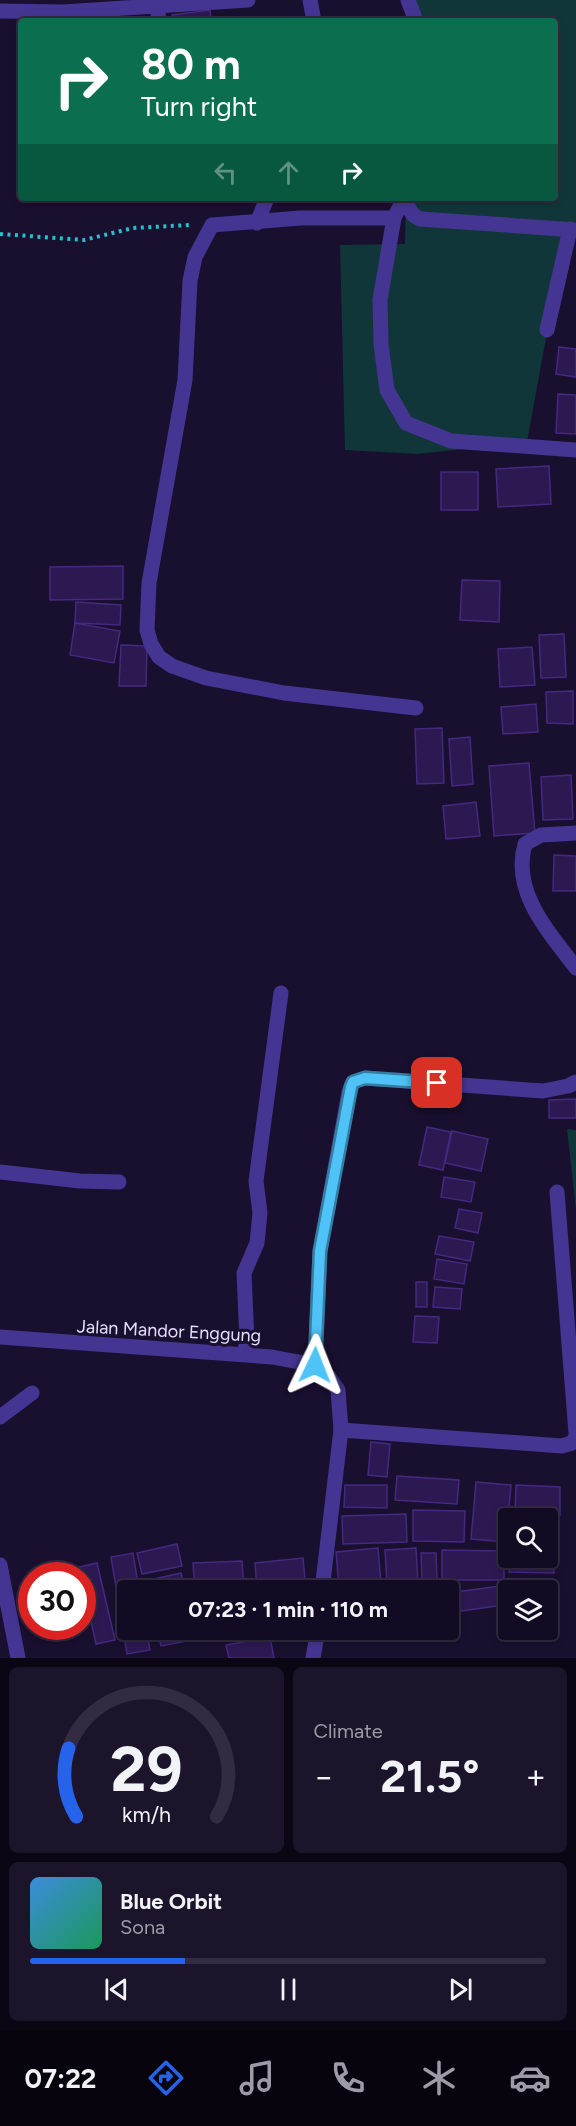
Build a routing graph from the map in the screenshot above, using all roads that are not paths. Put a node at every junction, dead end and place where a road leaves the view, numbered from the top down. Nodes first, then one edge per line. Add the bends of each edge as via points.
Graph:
1 (248, 0) edge
2 (310, 0) edge
3 (408, 0) edge
4 (111, 4) edge
5 (157, 4) junction
6 (0, 11) edge
7 (159, 18) edge
8 (313, 18) edge
9 (415, 18) edge
10 (266, 201) edge
11 (402, 201) edge
12 (404, 201) edge
13 (394, 218) junction
14 (257, 223) junction
15 (573, 230) edge
16 (547, 330) dead end
17 (576, 450) edge
18 (416, 708) dead end
19 (576, 833) edge
20 (576, 968) edge
21 (281, 993) dead end
22 (576, 1082) edge
23 (0, 1172) edge
24 (119, 1182) dead end
25 (557, 1192) dead end
26 (0, 1338) edge
27 (244, 1354) junction
28 (315, 1365) junction
29 (32, 1393) dead end
30 (0, 1417) edge
31 (341, 1430) junction
32 (575, 1440) edge
33 (0, 1565) edge
34 (323, 1580) edge
35 (316, 1640) edge
36 (18, 1658) edge
37 (313, 1658) edge

1 - 5 street
2 - 8 street
3 - 9 street
4 - 5 street
4 - 6 street via 63,12
5 - 7 street
10 - 14 street
11 - 13 street
12 - 15 street via 420,219
13 - 14 street via 300,218
13 - 17 street via 380,300 381,344 387,390 406,423 451,441
14 - 18 street via 212,225 195,257 190,281 185,380 149,583 147,630 151,644 159,657 172,666 206,678 284,693
15 - 16 street
19 - 20 street via 541,835 525,844 521,857 524,887 534,909
21 - 27 street via 256,1181 260,1213 257,1243 244,1273
22 - 28 street via 543,1090 365,1078 353,1082 320,1251
23 - 24 street
25 - 32 street
26 - 27 street, Jalan Mandor Enggung
27 - 28 street, Jalan Mandor Enggung
28 - 31 street via 338,1390
29 - 30 street
31 - 32 street via 557,1446
31 - 34 street
33 - 36 street
35 - 37 street

